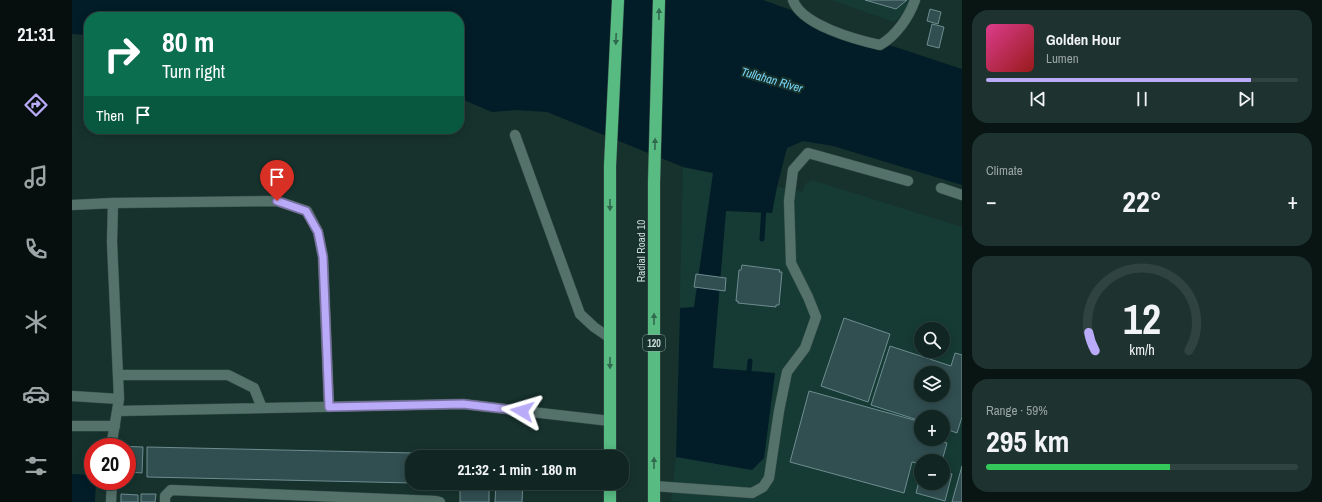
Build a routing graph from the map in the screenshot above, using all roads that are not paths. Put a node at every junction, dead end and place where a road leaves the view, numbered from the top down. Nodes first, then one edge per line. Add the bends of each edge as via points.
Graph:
1 (618, 0) edge
2 (659, 0) edge
3 (793, 0) edge
4 (915, 0) edge
5 (515, 135) dead end
6 (908, 180) dead end
7 (941, 188) dead end
8 (962, 195) edge
9 (113, 203) junction
10 (72, 205) edge
11 (610, 338) junction
12 (118, 375) junction
13 (72, 396) edge
14 (119, 399) junction
15 (329, 407) junction
16 (262, 408) junction
17 (117, 411) junction
18 (610, 421) junction
19 (72, 426) edge
20 (115, 426) junction
21 (113, 438) edge
22 (610, 450) edge
23 (654, 486) junction
24 (112, 490) edge
25 (610, 490) edge
26 (111, 502) edge
27 (164, 502) edge
28 (440, 502) edge
29 (610, 502) edge
30 (654, 502) edge

1 -> 11 highway via 610,166
23 -> 2 highway, Radial Road 10 / 120 via 654,183
3 - 4 lane via 795,6 813,20 841,35 880,44 889,40 906,19
5 - 11 lane via 580,314
6 - 23 lane via 808,153 793,170 789,201 791,263 816,317 805,348 787,372 769,478 763,487 752,493
7 - 8 lane
9 - 10 lane
9 - 12 lane via 112,242
9 - 15 lane via 277,201 306,211 318,232 323,257
11 -> 18 highway
12 - 14 lane
12 - 16 lane via 228,375 254,388
13 - 14 lane
14 - 17 lane
15 - 16 lane
15 - 18 lane via 463,404
16 - 17 lane
17 - 20 lane
18 - 22 highway
19 - 20 lane
20 - 21 lane
23 - 30 highway, Radial Road 10 / 120
24 - 26 lane
25 - 29 highway
27 - 28 lane via 165,496 171,490

